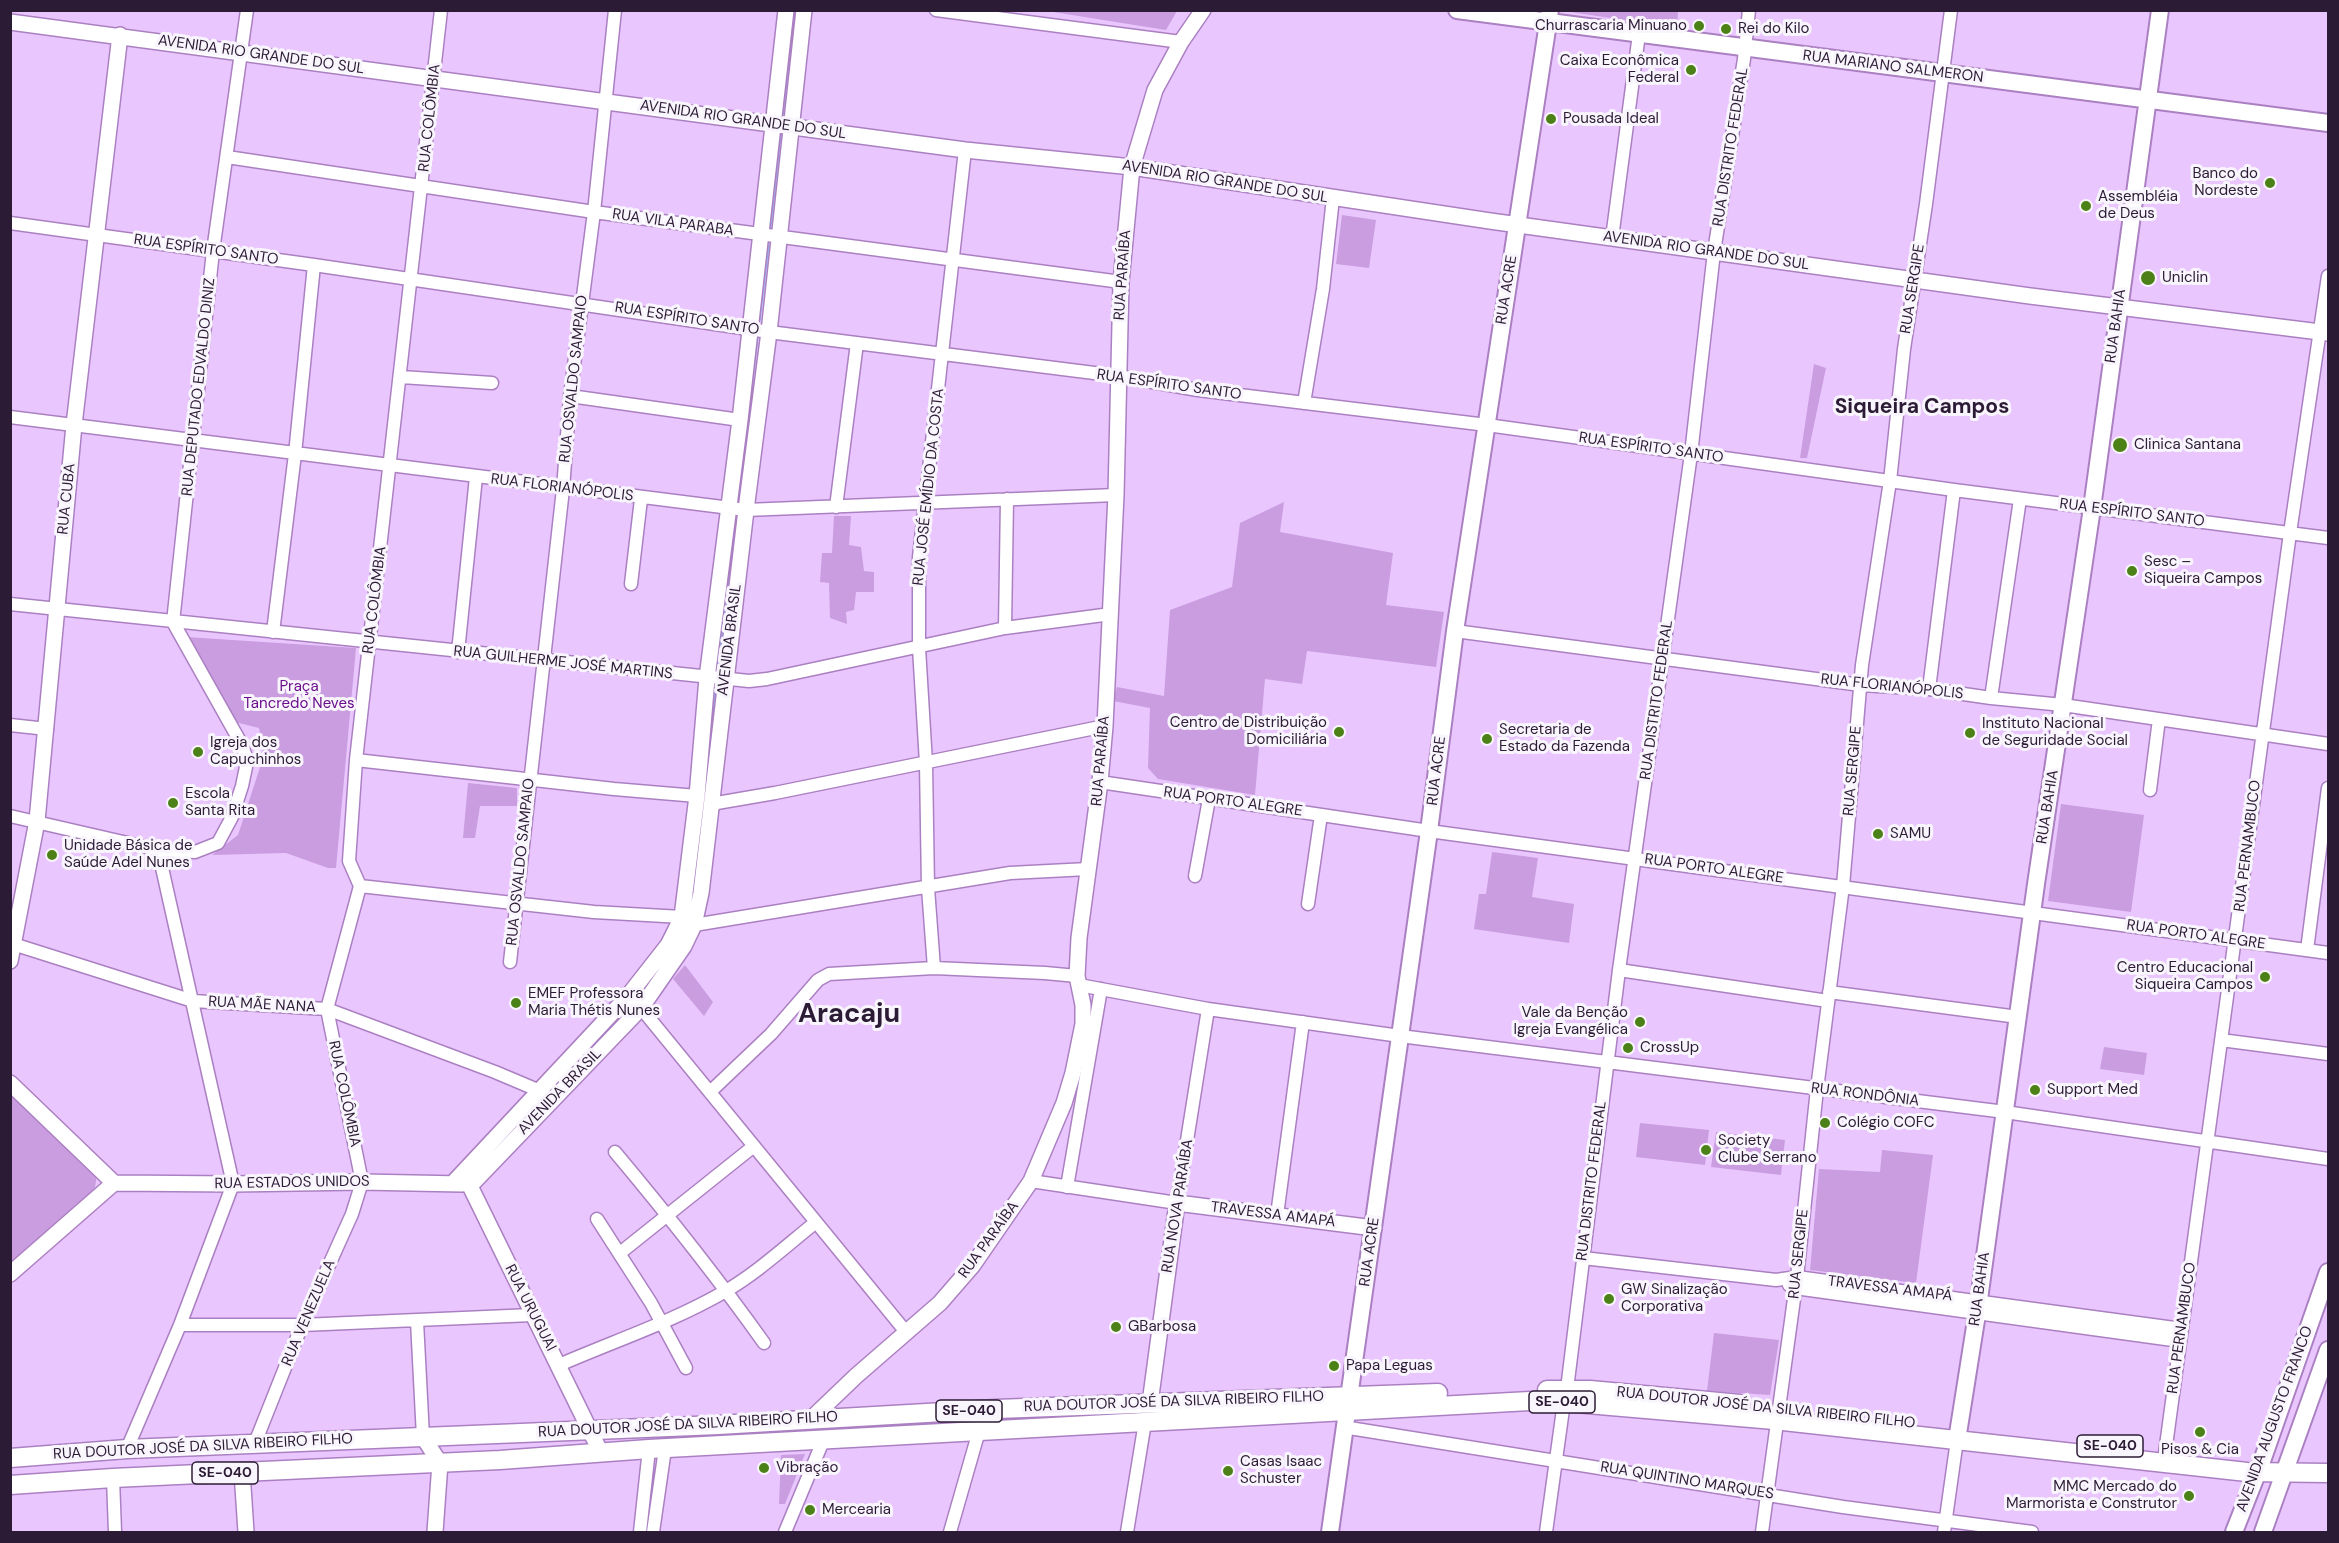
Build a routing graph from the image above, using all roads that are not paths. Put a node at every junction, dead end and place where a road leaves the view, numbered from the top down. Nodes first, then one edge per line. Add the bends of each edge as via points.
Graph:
1 (247, 10) edge
2 (441, 10) edge
3 (615, 10) edge
4 (786, 10) edge
5 (804, 10) edge
6 (936, 10) edge
7 (1457, 10) edge
8 (1749, 10) edge
9 (1951, 10) edge
10 (2160, 10) edge
11 (1200, 13) edge
12 (1018, 16) edge
13 (1549, 17) edge
14 (10, 22) edge
15 (1639, 34) junction
16 (120, 35) junction
17 (1181, 42) junction
18 (1745, 48) junction
19 (241, 52) junction
20 (1942, 74) junction
21 (434, 78) junction
22 (2148, 100) junction
23 (604, 101) junction
24 (2328, 123) edge
25 (774, 125) junction
26 (790, 126) junction
27 (965, 150) junction
28 (226, 157) junction
29 (1132, 167) junction
30 (423, 187) junction
31 (1333, 198) junction
32 (594, 212) junction
33 (10, 223) edge
34 (1517, 224) junction
35 (95, 235) junction
36 (761, 235) junction
37 (778, 237) junction
38 (1612, 238) junction
39 (213, 251) junction
40 (1714, 252) junction
41 (953, 259) junction
42 (314, 265) junction
43 (2328, 276) edge
44 (412, 279) junction
45 (1915, 280) junction
46 (1121, 282) junction
47 (581, 304) junction
48 (2118, 307) junction
49 (751, 328) junction
50 (769, 332) junction
51 (2325, 333) edge
52 (857, 343) junction
53 (942, 353) junction
54 (1118, 376) junction
55 (401, 377) junction
56 (492, 383) dead end
57 (570, 396) junction
58 (1305, 403) junction
59 (10, 417) edge
60 (740, 420) junction
61 (74, 425) junction
62 (1487, 425) junction
63 (194, 440) junction
64 (295, 454) junction
65 (1691, 454) junction
66 (391, 466) junction
67 (476, 477) junction
68 (1890, 481) junction
69 (563, 489) junction
70 (1954, 490) junction
71 (1116, 495) junction
72 (641, 499) junction
73 (1007, 499) junction
74 (2019, 499) junction
75 (925, 502) junction
76 (836, 507) junction
77 (2092, 508) junction
78 (729, 509) junction
79 (746, 510) junction
80 (2290, 533) junction
81 (2328, 538) edge
82 (631, 584) dead end
83 (10, 604) edge
84 (56, 609) junction
85 (1112, 614) junction
86 (174, 622) junction
87 (1005, 628) junction
88 (273, 632) junction
89 (1455, 632) junction
90 (370, 643) junction
91 (919, 648) junction
92 (458, 652) junction
93 (1663, 657) junction
94 (543, 661) junction
95 (707, 678) junction
96 (725, 680) junction
97 (1861, 685) junction
98 (1929, 689) junction
99 (1991, 698) junction
100 (2063, 705) junction
101 (2159, 719) junction
102 (10, 725) edge
103 (1105, 726) junction
104 (47, 729) junction
105 (2262, 735) junction
106 (2328, 744) edge
107 (356, 760) junction
108 (926, 763) junction
109 (530, 780) junction
110 (1100, 782) junction
111 (2328, 788) edge
112 (2150, 790) dead end
113 (1209, 799) junction
114 (704, 800) junction
115 (1321, 815) junction
116 (10, 816) edge
117 (37, 821) junction
118 (1429, 831) junction
119 (158, 850) junction
120 (1634, 858) junction
121 (1088, 869) junction
122 (1196, 876) dead end
123 (360, 886) junction
124 (1843, 886) junction
125 (928, 888) junction
126 (515, 904) junction
127 (1308, 904) dead end
128 (2032, 913) junction
129 (688, 921) junction
130 (2236, 940) junction
131 (13, 944) junction
132 (2307, 950) junction
133 (2328, 953) edge
134 (10, 961) edge
135 (510, 962) dead end
136 (934, 968) junction
137 (1619, 970) junction
138 (1078, 980) junction
139 (1101, 989) junction
140 (628, 996) junction
141 (1828, 997) junction
142 (193, 1001) junction
143 (641, 1008) junction
144 (327, 1009) junction
145 (1208, 1009) junction
146 (2018, 1017) junction
147 (1303, 1022) junction
148 (1400, 1036) junction
149 (2221, 1040) junction
150 (2328, 1054) edge
151 (1607, 1062) junction
152 (10, 1083) edge
153 (1816, 1089) junction
154 (540, 1091) junction
155 (710, 1092) junction
156 (2005, 1112) junction
157 (2208, 1142) junction
158 (754, 1146) junction
159 (615, 1152) dead end
160 (2328, 1159) edge
161 (1031, 1181) junction
162 (362, 1182) junction
163 (114, 1183) junction
164 (453, 1183) junction
165 (233, 1185) junction
166 (470, 1186) junction
167 (1067, 1187) junction
168 (1177, 1203) junction
169 (668, 1215) junction
170 (1277, 1215) junction
171 (597, 1219) dead end
172 (816, 1222) junction
173 (1374, 1228) junction
174 (620, 1253) junction
175 (1583, 1258) junction
176 (2328, 1272) edge
177 (10, 1275) edge
178 (1796, 1283) junction
179 (726, 1290) junction
180 (1978, 1307) junction
181 (532, 1315) junction
182 (417, 1321) junction
183 (662, 1321) junction
184 (180, 1325) junction
185 (302, 1325) junction
186 (906, 1332) junction
187 (2181, 1335) junction
188 (764, 1343) dead end
189 (2328, 1350) edge
190 (559, 1365) junction
191 (686, 1368) dead end
192 (1565, 1396) junction
193 (1150, 1403) junction
194 (1346, 1411) junction
195 (1778, 1414) junction
196 (810, 1420) junction
197 (1145, 1422) junction
198 (590, 1430) junction
199 (979, 1431) junction
200 (1957, 1434) junction
201 (423, 1437) junction
202 (823, 1441) junction
203 (255, 1443) junction
204 (127, 1449) junction
205 (657, 1449) junction
206 (601, 1453) junction
207 (2165, 1453) junction
208 (10, 1458) edge
209 (1556, 1460) junction
210 (2328, 1462) edge
211 (440, 1463) junction
212 (2260, 1467) junction
213 (2286, 1467) junction
214 (242, 1472) junction
215 (2328, 1473) edge
216 (113, 1478) junction
217 (10, 1485) edge
218 (1767, 1494) junction
219 (1945, 1527) edge
220 (116, 1533) edge
221 (246, 1533) edge
222 (435, 1533) edge
223 (640, 1533) edge
224 (653, 1533) edge
225 (785, 1533) edge
226 (950, 1533) edge
227 (1127, 1533) edge
228 (1329, 1533) edge
229 (1546, 1533) edge
230 (1762, 1533) edge
231 (2031, 1533) edge
232 (2234, 1533) edge
233 (2263, 1533) edge

1 - 19 street, RUA DEPUTADO EDVALDO DINIZ
2 - 21 street, RUA COLÔMBIA
3 - 23 street, RUA OSVALDO SAMPAIO
4 - 25 street, AVENIDA BRASIL
5 - 26 street, AVENIDA BRASIL
6 - 12 street
7 - 13 main road, RUA MARIANO SALMERON
8 - 18 street, RUA DISTRITO FEDERAL
9 - 20 street, RUA SERGIPE
10 - 22 main road, RUA BAHIA
11 - 17 street, RUA PARAÍBA
12 - 17 street
13 - 15 main road, RUA MARIANO SALMERON
13 - 34 main road, RUA ACRE
14 - 16 street, AVENIDA RIO GRANDE DO SUL
15 - 18 main road, RUA MARIANO SALMERON
15 - 38 street
16 - 19 street, AVENIDA RIO GRANDE DO SUL
16 - 35 street, RUA CUBA
17 - 29 street, RUA PARAÍBA via 1155,90
18 - 20 main road, RUA MARIANO SALMERON
18 - 40 street, RUA DISTRITO FEDERAL
19 - 21 street, AVENIDA RIO GRANDE DO SUL
19 - 28 street, RUA DEPUTADO EDVALDO DINIZ
20 - 22 main road, RUA MARIANO SALMERON
20 - 45 street, RUA SERGIPE
21 - 23 street, AVENIDA RIO GRANDE DO SUL
21 - 30 street, RUA COLÔMBIA
22 - 24 main road, RUA MARIANO SALMERON
22 - 48 main road, RUA BAHIA
23 - 25 street, AVENIDA RIO GRANDE DO SUL
23 - 32 street, RUA OSVALDO SAMPAIO
25 - 26 street, AVENIDA RIO GRANDE DO SUL
25 - 36 street, AVENIDA BRASIL
26 - 27 street, AVENIDA RIO GRANDE DO SUL
26 - 37 street, AVENIDA BRASIL
27 - 29 street, AVENIDA RIO GRANDE DO SUL
27 - 41 street, RUA JOSÉ EMÍDIO DA COSTA
28 - 30 street, RUA VILA PARABA
28 - 39 street, RUA DEPUTADO EDVALDO DINIZ
29 - 31 street, AVENIDA RIO GRANDE DO SUL
29 - 46 street, RUA PARAÍBA
30 - 32 street, RUA VILA PARABA
30 - 44 street, RUA COLÔMBIA
31 - 34 street, AVENIDA RIO GRANDE DO SUL
31 - 58 street
32 - 36 street, RUA VILA PARABA
32 - 47 street, RUA OSVALDO SAMPAIO
33 - 35 street, RUA ESPÍRITO SANTO
34 - 38 street, AVENIDA RIO GRANDE DO SUL
34 - 62 main road, RUA ACRE
35 - 39 street, RUA ESPÍRITO SANTO
35 - 61 street, RUA CUBA
36 - 37 street, RUA VILA PARABA
36 - 49 street, AVENIDA BRASIL
37 - 41 street, RUA VILA PARABA
37 - 50 street, AVENIDA BRASIL
38 - 40 street, AVENIDA RIO GRANDE DO SUL
39 - 42 street, RUA ESPÍRITO SANTO
39 - 63 street, RUA DEPUTADO EDVALDO DINIZ
40 - 45 street, AVENIDA RIO GRANDE DO SUL
40 - 65 street, RUA DISTRITO FEDERAL
41 - 46 street, RUA VILA PARABA
41 - 53 street, RUA JOSÉ EMÍDIO DA COSTA
42 - 44 street, RUA ESPÍRITO SANTO
42 - 64 street
43 - 51 street, RUA PERNAMBUCO
44 - 47 street, RUA ESPÍRITO SANTO
44 - 55 street, RUA COLÔMBIA
45 - 48 street, AVENIDA RIO GRANDE DO SUL
45 - 68 street, RUA SERGIPE
46 - 54 street, RUA PARAÍBA
47 - 49 street, RUA ESPÍRITO SANTO
47 - 57 street, RUA OSVALDO SAMPAIO
48 - 51 street, AVENIDA RIO GRANDE DO SUL
48 - 77 main road, RUA BAHIA
49 - 50 street, RUA ESPÍRITO SANTO
49 - 60 street, AVENIDA BRASIL
50 - 52 street, RUA ESPÍRITO SANTO
50 - 79 street, AVENIDA BRASIL
51 - 80 street, RUA PERNAMBUCO
52 - 53 street, RUA ESPÍRITO SANTO
52 - 76 street
53 - 54 street, RUA ESPÍRITO SANTO
53 - 75 street, RUA JOSÉ EMÍDIO DA COSTA
54 - 58 street, RUA ESPÍRITO SANTO
54 - 71 street, RUA PARAÍBA
55 - 56 street
55 - 66 street, RUA COLÔMBIA
57 - 60 street
57 - 69 street, RUA OSVALDO SAMPAIO
58 - 62 street, RUA ESPÍRITO SANTO
59 - 61 street, RUA FLORIANÓPOLIS
60 - 78 street, AVENIDA BRASIL
61 - 63 street, RUA FLORIANÓPOLIS
61 - 84 street, RUA CUBA
62 - 65 street, RUA ESPÍRITO SANTO
62 - 89 main road, RUA ACRE
63 - 64 street, RUA FLORIANÓPOLIS
63 - 86 street, RUA DEPUTADO EDVALDO DINIZ
64 - 66 street, RUA FLORIANÓPOLIS
64 - 88 street
65 - 68 street, RUA ESPÍRITO SANTO
65 - 93 street, RUA DISTRITO FEDERAL
66 - 67 street, RUA FLORIANÓPOLIS
66 - 90 street, RUA COLÔMBIA
67 - 69 street, RUA FLORIANÓPOLIS
67 - 92 street
68 - 70 street, RUA ESPÍRITO SANTO
68 - 97 street, RUA SERGIPE
69 - 72 street, RUA FLORIANÓPOLIS
69 - 94 street, RUA OSVALDO SAMPAIO
70 - 74 street, RUA ESPÍRITO SANTO
70 - 98 street
71 - 73 street, RUA FLORIANÓPOLIS
71 - 85 street, RUA PARAÍBA
72 - 78 street, RUA FLORIANÓPOLIS
72 - 82 street
73 - 75 street, RUA FLORIANÓPOLIS
73 - 87 street
74 - 77 street, RUA ESPÍRITO SANTO
74 - 99 street
75 - 76 street, RUA FLORIANÓPOLIS
75 - 91 street, RUA JOSÉ EMÍDIO DA COSTA via 919,567
76 - 79 street, RUA FLORIANÓPOLIS
77 - 80 street, RUA ESPÍRITO SANTO
77 - 100 main road, RUA BAHIA
78 - 79 street, RUA FLORIANÓPOLIS
78 - 95 street, AVENIDA BRASIL
79 - 96 street, AVENIDA BRASIL
80 - 81 street, RUA ESPÍRITO SANTO
80 - 105 street, RUA PERNAMBUCO
83 - 84 street, RUA GUILHERME JOSÉ MARTINS
84 - 86 street, RUA GUILHERME JOSÉ MARTINS
84 - 104 street, RUA CUBA
85 - 87 street, RUA GUILHERME JOSÉ MARTINS
85 - 103 street, RUA PARAÍBA
86 - 88 street, RUA GUILHERME JOSÉ MARTINS
86 - 119 street via 246,757 242,786 223,836 213,846 195,852
87 - 91 street, RUA GUILHERME JOSÉ MARTINS
88 - 90 street, RUA GUILHERME JOSÉ MARTINS
89 - 93 street, RUA FLORIANÓPOLIS
89 - 118 main road, RUA ACRE
90 - 92 street, RUA GUILHERME JOSÉ MARTINS
90 - 107 street, RUA COLÔMBIA
91 - 96 street, RUA GUILHERME JOSÉ MARTINS via 767,679
91 - 108 street, RUA JOSÉ EMÍDIO DA COSTA
92 - 94 street, RUA GUILHERME JOSÉ MARTINS
93 - 97 street, RUA FLORIANÓPOLIS
93 - 120 street, RUA DISTRITO FEDERAL
94 - 95 street, RUA GUILHERME JOSÉ MARTINS
94 - 109 street, RUA OSVALDO SAMPAIO
95 - 96 street, RUA GUILHERME JOSÉ MARTINS
95 - 114 street, AVENIDA BRASIL
96 - 114 street, AVENIDA BRASIL
97 - 98 street, RUA FLORIANÓPOLIS
97 - 124 street, RUA SERGIPE
98 - 99 street, RUA FLORIANÓPOLIS
99 - 100 street, RUA FLORIANÓPOLIS
100 - 101 street, RUA FLORIANÓPOLIS
100 - 128 main road, RUA BAHIA
101 - 105 street, RUA FLORIANÓPOLIS
101 - 112 street
102 - 104 street
103 - 108 street
103 - 110 street, RUA PARAÍBA
104 - 117 street, RUA CUBA
105 - 106 street, RUA FLORIANÓPOLIS
105 - 130 street, RUA PERNAMBUCO
107 - 109 street
107 - 123 street, RUA COLÔMBIA via 349,861
108 - 114 street
108 - 125 street, RUA JOSÉ EMÍDIO DA COSTA
109 - 114 street
109 - 126 street, RUA OSVALDO SAMPAIO
110 - 113 street, RUA PORTO ALEGRE
110 - 121 street, RUA PARAÍBA
111 - 132 street
113 - 115 street, RUA PORTO ALEGRE
113 - 122 street
114 - 129 street, AVENIDA BRASIL via 701,893
115 - 118 street, RUA PORTO ALEGRE
115 - 127 street
116 - 117 street
117 - 119 street
117 - 131 street, RUA CUBA
118 - 120 street, RUA PORTO ALEGRE
118 - 148 main road, RUA ACRE
119 - 142 street
120 - 124 street, RUA PORTO ALEGRE
120 - 137 street, RUA DISTRITO FEDERAL
121 - 125 street via 1010,873
121 - 138 street, RUA PARAÍBA
123 - 126 street
123 - 144 street, RUA COLÔMBIA
124 - 128 street, RUA PORTO ALEGRE
124 - 141 street, RUA SERGIPE
125 - 129 street
125 - 136 street, RUA JOSÉ EMÍDIO DA COSTA
126 - 129 street
126 - 135 street, RUA OSVALDO SAMPAIO
128 - 130 street, RUA PORTO ALEGRE
128 - 146 main road, RUA BAHIA
129 - 140 street, AVENIDA BRASIL
129 - 143 street, AVENIDA BRASIL via 684,946
130 - 132 street, RUA PORTO ALEGRE
130 - 149 street, RUA PERNAMBUCO
131 - 134 street, RUA CUBA
131 - 142 street, RUA MÃE NANA
132 - 133 street, RUA PORTO ALEGRE
136 - 138 street, RUA RONDÔNIA via 1045,972
136 - 155 street, RUA RONDÔNIA via 846,971 823,977
137 - 141 street
137 - 151 street, RUA DISTRITO FEDERAL
138 - 139 street, RUA RONDÔNIA
138 - 161 street, RUA PARAÍBA via 1083,1024 1073,1073
139 - 145 street, RUA RONDÔNIA
139 - 167 street
140 - 143 street
140 - 154 street, AVENIDA BRASIL
141 - 146 street
141 - 153 street, RUA SERGIPE
142 - 144 street, RUA MÃE NANA
142 - 165 street
143 - 155 street
143 - 166 street, AVENIDA BRASIL
144 - 154 street, RUA MÃE NANA
144 - 162 street, RUA COLÔMBIA
145 - 147 street, RUA RONDÔNIA
145 - 168 street, RUA NOVA PARAÍBA
146 - 156 main road, RUA BAHIA
147 - 148 street, RUA RONDÔNIA
147 - 170 street
148 - 151 street, RUA RONDÔNIA
148 - 173 main road, RUA ACRE
149 - 150 street
149 - 157 street, RUA PERNAMBUCO
151 - 153 street, RUA RONDÔNIA
151 - 175 street, RUA DISTRITO FEDERAL
152 - 163 street
153 - 156 street, RUA RONDÔNIA
153 - 178 street, RUA SERGIPE
154 - 164 street, AVENIDA BRASIL
155 - 158 street
156 - 157 street, RUA RONDÔNIA
156 - 180 main road, RUA BAHIA
157 - 160 street, RUA RONDÔNIA
157 - 187 street, RUA PERNAMBUCO
158 - 169 street
158 - 172 street
159 - 169 street
161 - 167 street, TRAVESSA AMAPÁ
161 - 186 street, RUA PARAÍBA via 974,1265 940,1303
162 - 164 street, RUA ESTADOS UNIDOS
162 - 165 street, RUA ESTADOS UNIDOS
162 - 185 street, RUA VENEZUELA via 352,1214
163 - 165 street, RUA ESTADOS UNIDOS
163 - 177 street
164 - 166 street, RUA ESTADOS UNIDOS
165 - 184 street
166 - 181 street, RUA URUGUAI
167 - 168 street, TRAVESSA AMAPÁ
168 - 170 street, TRAVESSA AMAPÁ
168 - 193 street, RUA NOVA PARAÍBA
169 - 174 street
169 - 179 street
170 - 173 street, TRAVESSA AMAPÁ
171 - 174 street
172 - 179 street
172 - 186 street
173 - 194 main road, RUA ACRE
174 - 183 street
175 - 178 street, TRAVESSA AMAPÁ
175 - 192 street, RUA DISTRITO FEDERAL
176 - 212 main road, AVENIDA AUGUSTO FRANCO
178 - 180 street, TRAVESSA AMAPÁ
178 - 195 street, RUA SERGIPE
179 - 183 street via 696,1308
179 - 188 street
180 - 187 street, TRAVESSA AMAPÁ
180 - 200 main road, RUA BAHIA
181 - 182 street
181 - 190 street, RUA URUGUAI
182 - 185 street
182 - 201 street
183 - 190 street
183 - 191 street
184 - 185 street
184 - 204 street
185 - 203 street, RUA VENEZUELA
186 - 196 street, RUA PARAÍBA
187 - 207 street, RUA PERNAMBUCO
189 - 213 main road, AVENIDA AUGUSTO FRANCO
190 - 198 street, RUA URUGUAI
192 - 194 main road, RUA DOUTOR JOSÉ DA SILVA RIBEIRO FILHO / SE-040
192 - 195 main road, RUA DOUTOR JOSÉ DA SILVA RIBEIRO FILHO / SE-040
192 - 209 street, RUA DISTRITO FEDERAL
193 - 194 main road, RUA DOUTOR JOSÉ DA SILVA RIBEIRO FILHO / SE-040
193 - 196 main road, RUA DOUTOR JOSÉ DA SILVA RIBEIRO FILHO / SE-040
194 - 197 main road, RUA DOUTOR JOSÉ DA SILVA RIBEIRO FILHO / SE-040
194 - 209 street, RUA QUINTINO MARQUES
194 - 228 main road, RUA ACRE
195 - 200 main road, RUA DOUTOR JOSÉ DA SILVA RIBEIRO FILHO / SE-040
195 - 218 street, RUA SERGIPE
196 - 198 main road, RUA DOUTOR JOSÉ DA SILVA RIBEIRO FILHO / SE-040
197 - 199 main road, RUA DOUTOR JOSÉ DA SILVA RIBEIRO FILHO / SE-040
197 - 227 street
198 - 201 main road, RUA DOUTOR JOSÉ DA SILVA RIBEIRO FILHO / SE-040
198 - 206 street, RUA URUGUAI
199 - 202 main road, RUA DOUTOR JOSÉ DA SILVA RIBEIRO FILHO / SE-040
199 - 226 street
200 - 207 main road, RUA DOUTOR JOSÉ DA SILVA RIBEIRO FILHO / SE-040
200 - 212 main road, RUA DOUTOR JOSÉ DA SILVA RIBEIRO FILHO / SE-040
200 - 219 street, RUA BAHIA
201 - 203 main road, RUA DOUTOR JOSÉ DA SILVA RIBEIRO FILHO / SE-040
201 - 211 street
202 - 205 main road, RUA DOUTOR JOSÉ DA SILVA RIBEIRO FILHO / SE-040
202 - 225 street
203 - 204 main road, RUA DOUTOR JOSÉ DA SILVA RIBEIRO FILHO / SE-040
204 - 208 main road, RUA DOUTOR JOSÉ DA SILVA RIBEIRO FILHO / SE-040
205 - 206 main road, RUA DOUTOR JOSÉ DA SILVA RIBEIRO FILHO / SE-040
205 - 223 street
205 - 224 street
206 - 211 main road, RUA DOUTOR JOSÉ DA SILVA RIBEIRO FILHO / SE-040
207 - 212 main road, RUA DOUTOR JOSÉ DA SILVA RIBEIRO FILHO / SE-040
209 - 218 street, RUA QUINTINO MARQUES
209 - 229 street, RUA DISTRITO FEDERAL
210 - 213 main road, SE-040
211 - 214 main road, RUA DOUTOR JOSÉ DA SILVA RIBEIRO FILHO / SE-040
211 - 222 street
212 - 213 main road, SE-040
212 - 232 main road, AVENIDA AUGUSTO FRANCO
213 - 215 main road, SE-040
213 - 233 main road, AVENIDA AUGUSTO FRANCO
214 - 216 main road, RUA DOUTOR JOSÉ DA SILVA RIBEIRO FILHO / SE-040
214 - 221 street
216 - 217 main road, RUA DOUTOR JOSÉ DA SILVA RIBEIRO FILHO / SE-040
216 - 220 street
218 - 219 street, RUA QUINTINO MARQUES
218 - 230 street, RUA SERGIPE
219 - 231 street, RUA QUINTINO MARQUES

